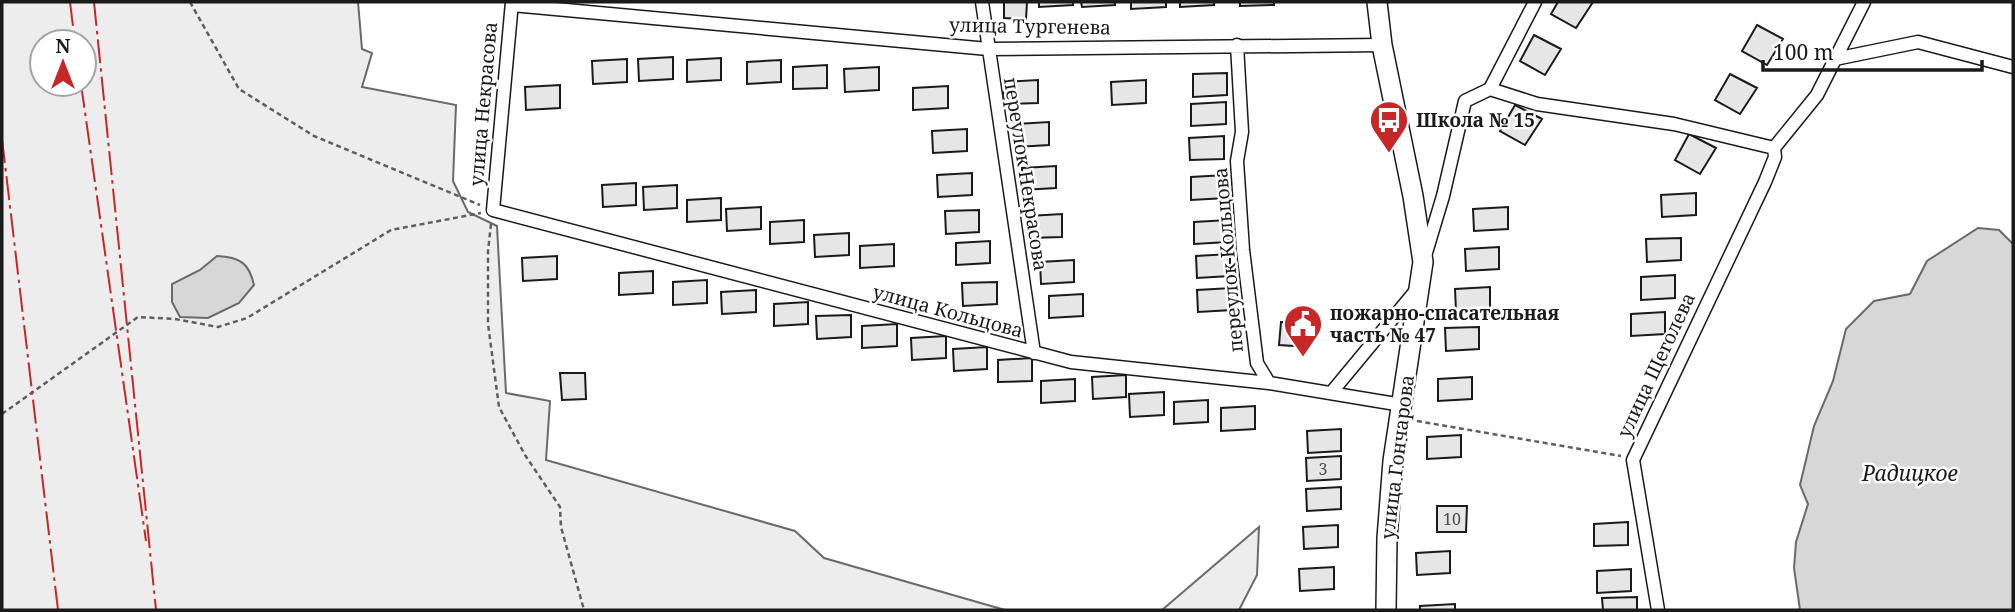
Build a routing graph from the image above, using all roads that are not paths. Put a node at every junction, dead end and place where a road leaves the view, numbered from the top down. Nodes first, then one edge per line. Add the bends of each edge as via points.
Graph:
1 (982, 2) edge
2 (1377, 2) edge
3 (1535, 2) edge
4 (1864, 2) edge
5 (512, 3) edge
6 (1237, 45) junction
7 (1382, 45) junction
8 (988, 48) junction
9 (1835, 60) junction
10 (2013, 67) edge
11 (1490, 89) junction
12 (1774, 148) junction
13 (493, 210) joint
14 (1423, 262) junction
15 (1421, 284) junction
16 (1034, 353) junction
17 (1269, 383) junction
18 (1331, 393) junction
19 (1401, 412) junction
20 (1386, 610) edge
21 (1658, 610) edge

1 - 8 street, переулок Некрасова
2 - 7 street, улица Гончарова
3 - 11 street, улица Гончарова
4 - 9 street, улица Щеголева
5 - 8 street, улица Тургенева
5 - 13 street, улица Некрасова
6 - 7 street, улица Тургенева
6 - 8 street, улица Тургенева
6 - 17 street, переулок Кольцова via 1243,250 1257,363
7 - 14 street, улица Гончарова
8 - 16 street, переулок Некрасова
9 - 10 street via 1918,42
9 - 12 street, улица Щеголева via 1817,95
11 - 12 street via 1537,104 1674,124
11 - 14 street, улица Гончарова via 1465,101
12 - 21 street, улица Щеголева via 1765,182 1633,458
13 - 16 street, улица Кольцова
14 - 15 street, улица Гончарова
15 - 18 street
15 - 19 street, улица Гончарова
16 - 17 street, улица Кольцова via 1070,362
17 - 18 street, улица Кольцова
18 - 19 street, улица Кольцова
19 - 20 street, улица Гончарова via 1387,538

